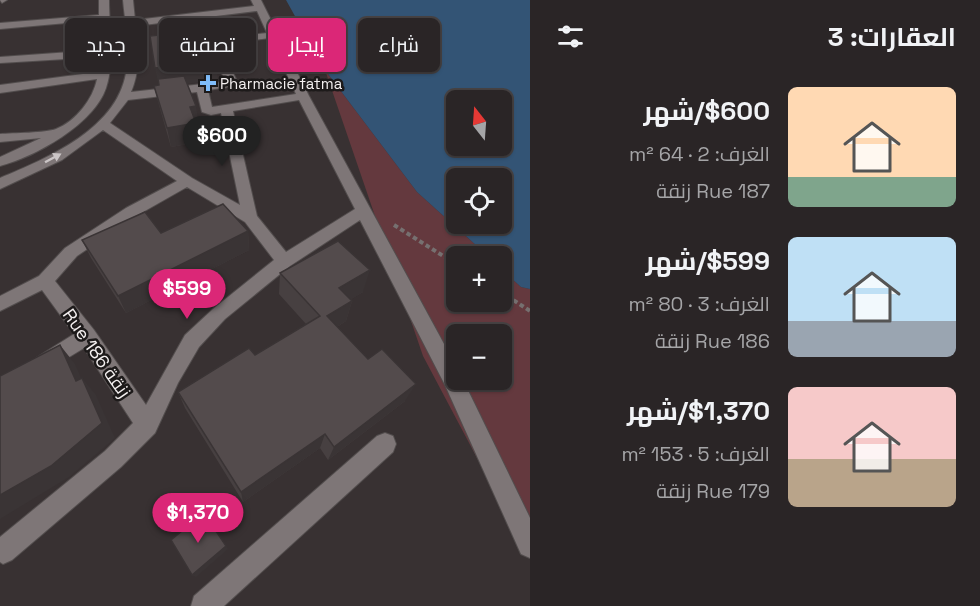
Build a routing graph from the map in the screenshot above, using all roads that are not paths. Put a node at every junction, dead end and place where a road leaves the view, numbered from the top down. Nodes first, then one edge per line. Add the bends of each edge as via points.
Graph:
1 (104, 0) edge
2 (128, 0) edge
3 (258, 4) edge
4 (104, 17) joint
5 (130, 18) edge
6 (147, 21) edge
7 (0, 26) edge
8 (268, 26) edge
9 (65, 56) edge
10 (0, 60) edge
11 (102, 72) edge
12 (132, 72) edge
13 (227, 72) edge
14 (291, 72) edge
15 (102, 75) junction
16 (0, 89) edge
17 (202, 89) junction
18 (303, 96) junction
19 (123, 97) junction
20 (226, 109) junction
21 (103, 124) junction
22 (59, 132) junction
23 (0, 138) edge
24 (0, 162) edge
25 (187, 182) junction
26 (0, 184) edge
27 (232, 207) junction
28 (362, 207) junction
29 (213, 217) edge
30 (250, 218) junction
31 (284, 261) junction
32 (45, 281) junction
33 (0, 304) edge
34 (87, 336) junction
35 (29, 373) edge
36 (147, 426) junction
37 (385, 444) dead end
38 (530, 545) edge
39 (3, 551) dead end
40 (211, 604) edge

1 - 4 street
2 - 5 street
3 - 6 street
3 - 8 street
4 - 7 street
9 - 10 street
11 - 15 street
12 - 19 street
13 - 17 street via 230,78 224,85
14 - 18 street
15 - 16 street
15 - 22 street via 96,99
17 - 19 street
17 - 20 street via 208,110
18 - 20 street
18 - 28 street
19 - 21 street
20 - 30 street
21 - 25 street
26 -> 21 street via 65,152
22 - 23 street
22 - 24 street
25 - 27 street
25 - 32 street via 131,212 71,252
27 - 29 street
27 - 30 street
28 - 31 street
28 - 38 street via 453,378
30 - 31 street
31 - 36 street via 192,341
32 - 33 street
32 - 34 street, Rue 186 زنقة
34 - 35 street
34 - 36 street, Rue 186 زنقة
36 - 39 street via 114,459
37 - 40 street

